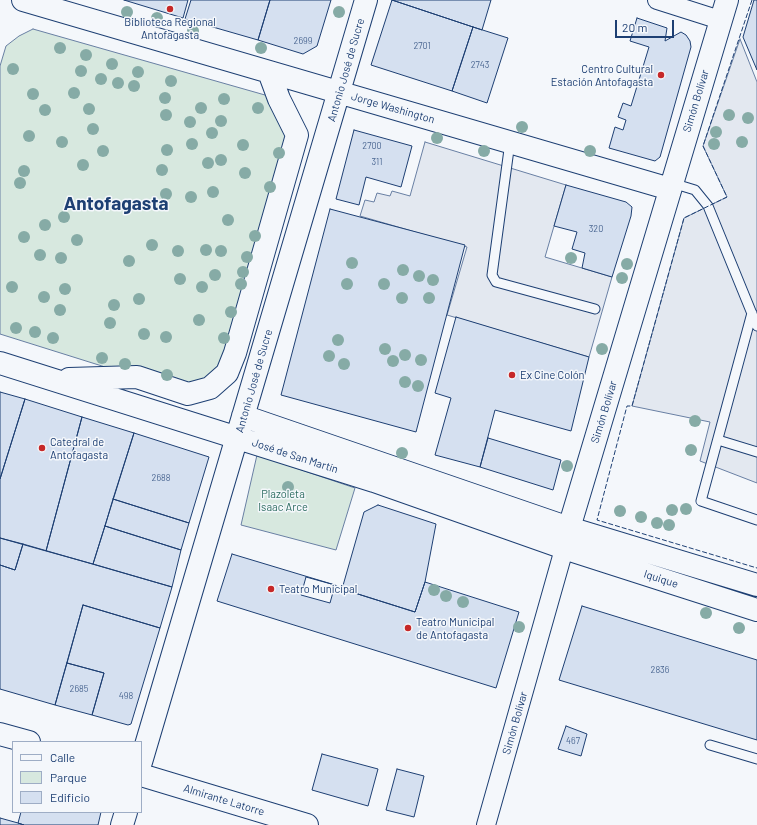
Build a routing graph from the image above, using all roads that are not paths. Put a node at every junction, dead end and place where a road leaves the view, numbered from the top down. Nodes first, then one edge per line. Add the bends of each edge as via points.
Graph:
1 (23, 0) edge
2 (366, 0) edge
3 (657, 0) edge
4 (724, 10) edge
5 (269, 72) junction
6 (339, 93) junction
7 (510, 142) junction
8 (671, 186) junction
9 (595, 309) dead end
10 (752, 313) junction
11 (757, 326) edge
12 (0, 363) edge
13 (52, 379) junction
14 (243, 416) junction
15 (237, 438) junction
16 (718, 440) junction
17 (757, 452) edge
18 (757, 520) edge
19 (567, 538) junction
20 (757, 585) edge
21 (757, 610) edge
22 (0, 734) edge
23 (25, 741) edge
24 (710, 745) dead end
25 (142, 759) edge
26 (757, 759) edge
27 (142, 775) edge
28 (126, 813) edge
29 (122, 825) edge
30 (305, 825) edge
31 (486, 825) edge

1 - 5 street, Jorge Washington
2 - 6 street, Antonio José de Sucre
3 - 4 street
4 - 8 street, Simón Bolívar
5 - 6 street, Jorge Washington
5 - 13 street via 279,100 297,135 235,353 227,373 210,388 188,394 137,377
6 - 7 street, Jorge Washington
6 - 14 street, Antonio José de Sucre
7 - 8 street, Jorge Washington
7 - 9 lane via 492,275 496,282
8 - 10 lane via 695,190 708,206
8 - 19 street, Simón Bolívar
10 - 11 lane
10 - 16 lane
12 - 13 street, José de San Martín
13 - 15 street, José de San Martín
14 - 15 street, Antonio José de Sucre
14 - 19 street, José de San Martín
15 - 19 street, José de San Martín
15 - 25 street, Antonio José de Sucre
16 - 17 lane
16 - 18 lane via 701,501
19 - 20 street, Iquique
19 - 21 street, Iquique
19 - 31 street, Simón Bolívar
22 - 23 street
24 - 26 lane
27 - 30 street, Almirante Latorre
28 - 29 street

